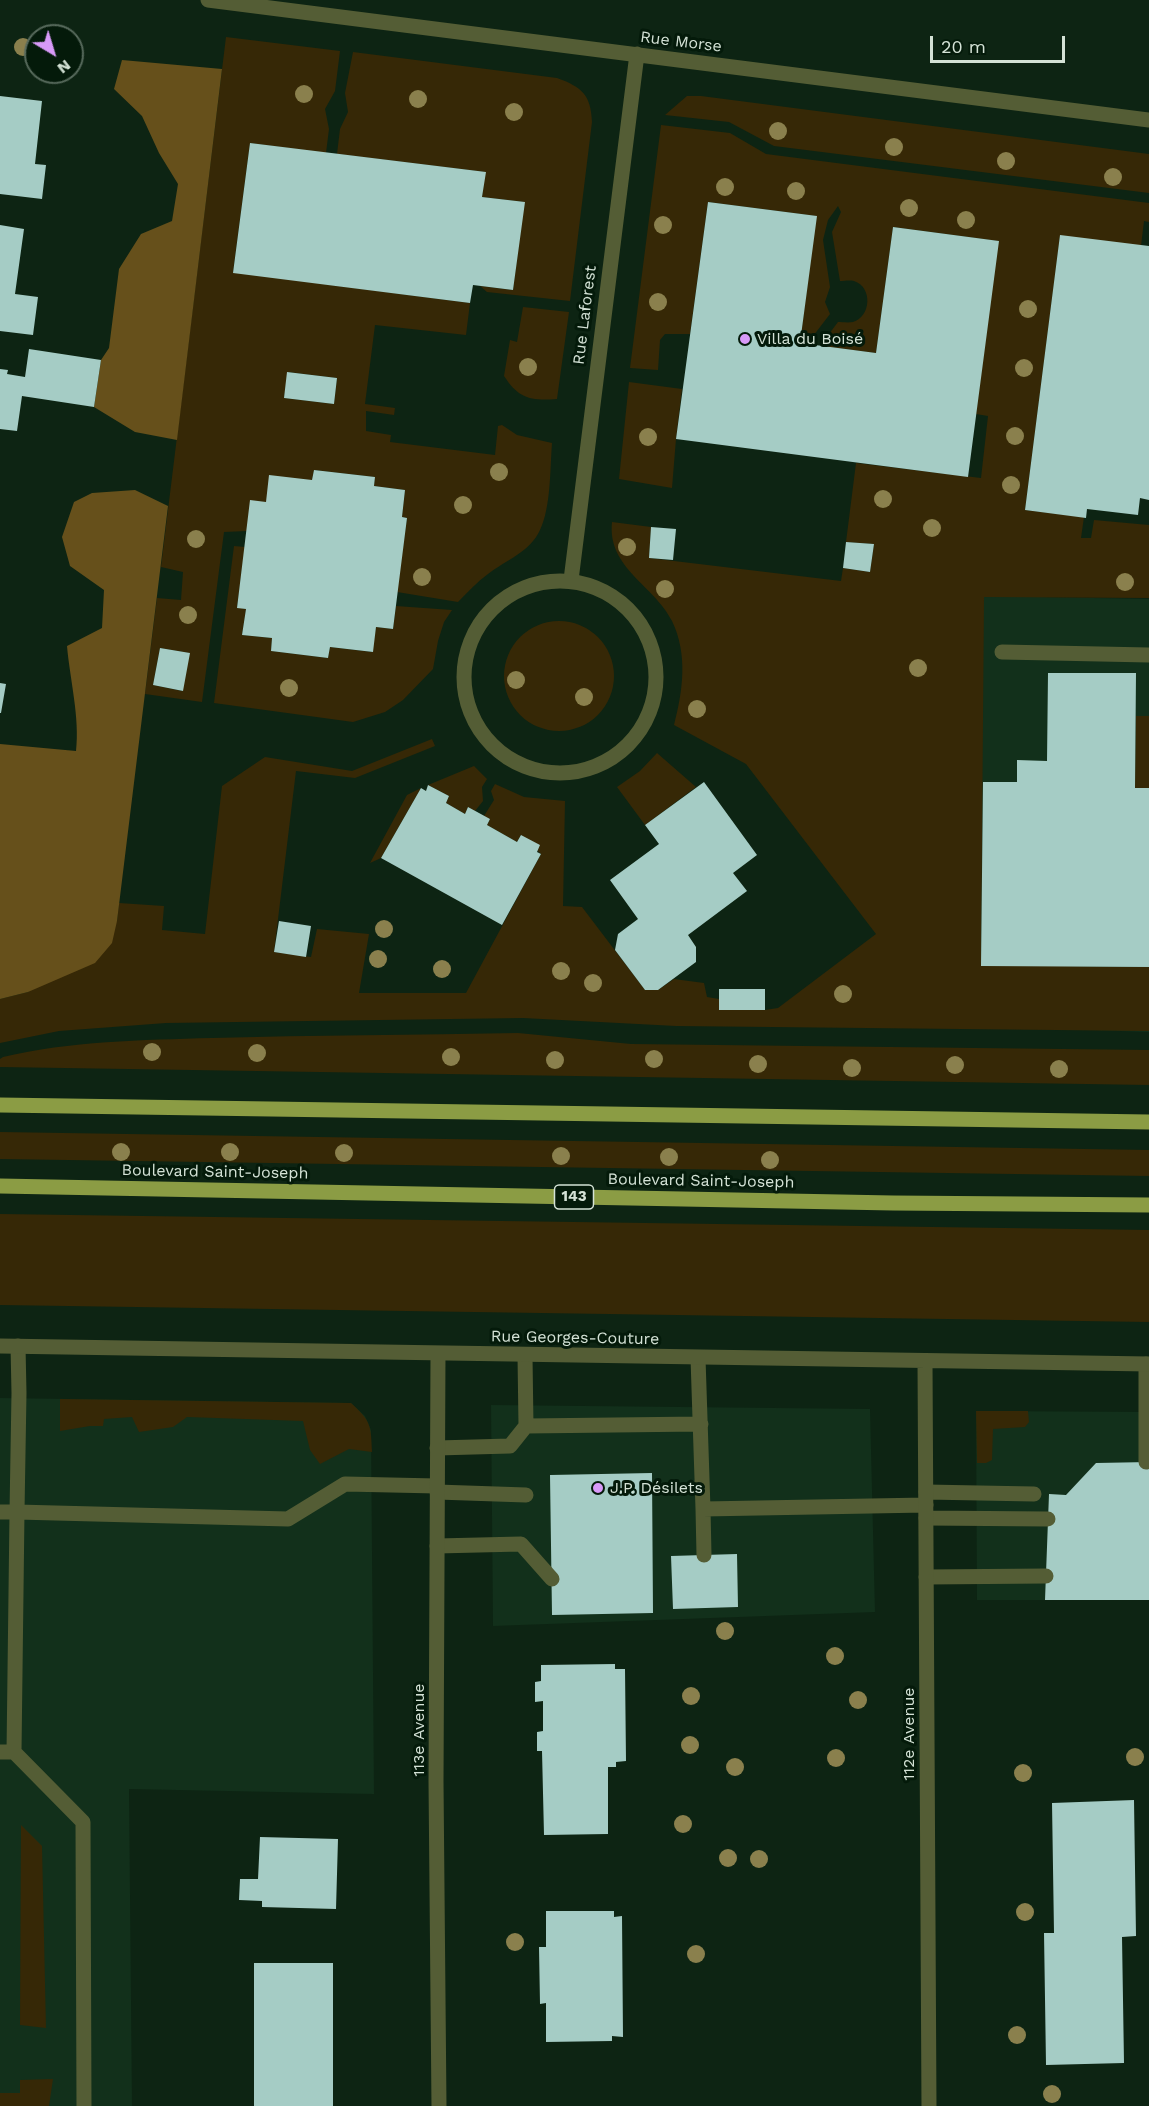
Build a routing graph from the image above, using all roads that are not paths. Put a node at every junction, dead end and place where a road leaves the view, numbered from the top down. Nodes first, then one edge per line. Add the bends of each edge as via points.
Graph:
1 (208, 0) edge
2 (637, 54) junction
3 (1149, 120) edge
4 (571, 580) junction
5 (1002, 652) dead end
6 (1149, 655) edge
7 (0, 1106) edge
8 (1149, 1122) edge
9 (0, 1186) edge
10 (1149, 1205) edge
11 (0, 1346) edge
12 (18, 1347) junction
13 (438, 1354) junction
14 (525, 1356) junction
15 (698, 1358) junction
16 (925, 1361) junction
17 (1148, 1364) edge
18 (701, 1424) junction
19 (526, 1426) junction
20 (437, 1448) junction
21 (1146, 1462) dead end
22 (437, 1489) junction
23 (1034, 1494) dead end
24 (526, 1495) dead end
25 (926, 1505) junction
26 (703, 1509) junction
27 (0, 1512) edge
28 (18, 1512) junction
29 (1048, 1519) dead end
30 (437, 1546) junction
31 (704, 1555) dead end
32 (1046, 1576) dead end
33 (926, 1577) junction
34 (552, 1579) dead end
35 (7, 1752) edge
36 (84, 2106) edge
37 (439, 2106) edge
38 (929, 2106) edge

1 - 2 street, Rue Morse
2 - 3 street, Rue Morse
2 - 4 street, Rue Laforest
4 - 4 street via 539,582 510,594 486,614 470,641 463,672 467,703 480,732 502,754 530,769 561,774 593,767 621,752 643,727 654,697 656,664 647,634 628,608 602,589
5 - 6 street
7 - 8 main road
9 - 10 main road, Boulevard Saint-Joseph / 143
11 - 12 street, Rue Georges-Couture
12 - 13 street, Rue Georges-Couture
12 - 28 street
13 - 14 street, Rue Georges-Couture
13 - 20 street, 113e Avenue
14 - 15 street, Rue Georges-Couture
14 - 19 street
15 - 16 street, Rue Georges-Couture
15 - 18 street
16 - 17 street, Rue Georges-Couture
16 - 25 street, 112e Avenue
17 - 21 street
18 - 19 street
18 - 26 street
19 - 20 street via 510,1446
20 - 22 street, 113e Avenue
22 - 24 street
22 - 28 street via 345,1484 288,1519
22 - 30 street, 113e Avenue
23 - 25 street
25 - 26 street
25 - 29 street
25 - 33 street, 112e Avenue
26 - 31 street
27 - 28 street
28 - 35 street
30 - 34 street via 521,1544
30 - 37 street, 113e Avenue
32 - 33 street
33 - 38 street, 112e Avenue
35 - 36 street via 83,1822

